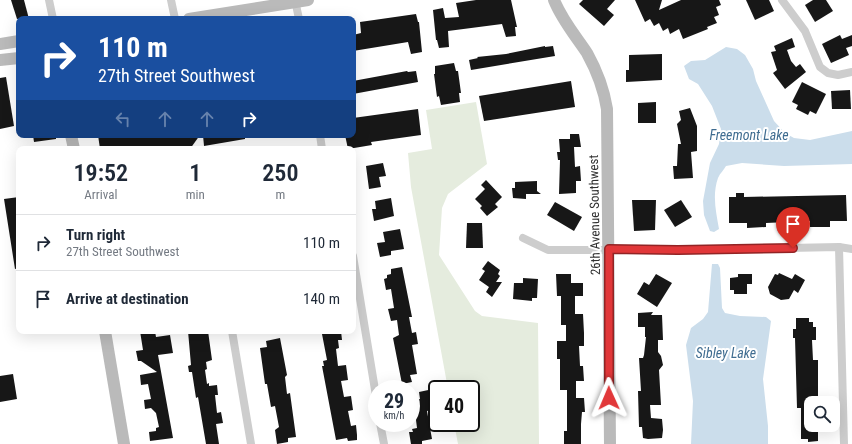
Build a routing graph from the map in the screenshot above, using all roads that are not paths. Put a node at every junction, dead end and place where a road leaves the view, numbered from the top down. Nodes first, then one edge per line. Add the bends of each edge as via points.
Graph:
1 (49, 0) edge
2 (171, 0) edge
3 (308, 0) edge
4 (554, 0) edge
5 (782, 0) edge
6 (295, 1) edge
7 (52, 16) edge
8 (174, 16) edge
9 (207, 16) edge
10 (298, 16) edge
11 (16, 41) edge
12 (0, 44) edge
13 (16, 58) edge
14 (0, 60) edge
15 (852, 72) edge
16 (523, 238) dead end
17 (839, 248) junction
18 (609, 249) junction
19 (852, 249) edge
20 (356, 274) edge
21 (105, 334) edge
22 (233, 334) edge
23 (373, 380) edge
24 (382, 432) edge
25 (124, 444) edge
26 (251, 444) edge
27 (384, 444) edge
28 (610, 444) edge
29 (844, 444) edge

1 - 7 street
2 - 8 street
3 - 6 street
4 - 18 street, 26th Avenue Southwest via 562,19 595,69 605,97 608,120
5 - 15 street via 805,31 820,67 828,73 838,75
6 - 9 street
6 - 10 street
11 - 12 street
13 - 14 street
16 - 18 street via 548,250
17 - 18 street
17 - 19 street
17 - 29 street
18 - 28 street, 26th Avenue Southwest
20 - 23 street
21 - 25 street
22 - 26 street
24 - 27 street

